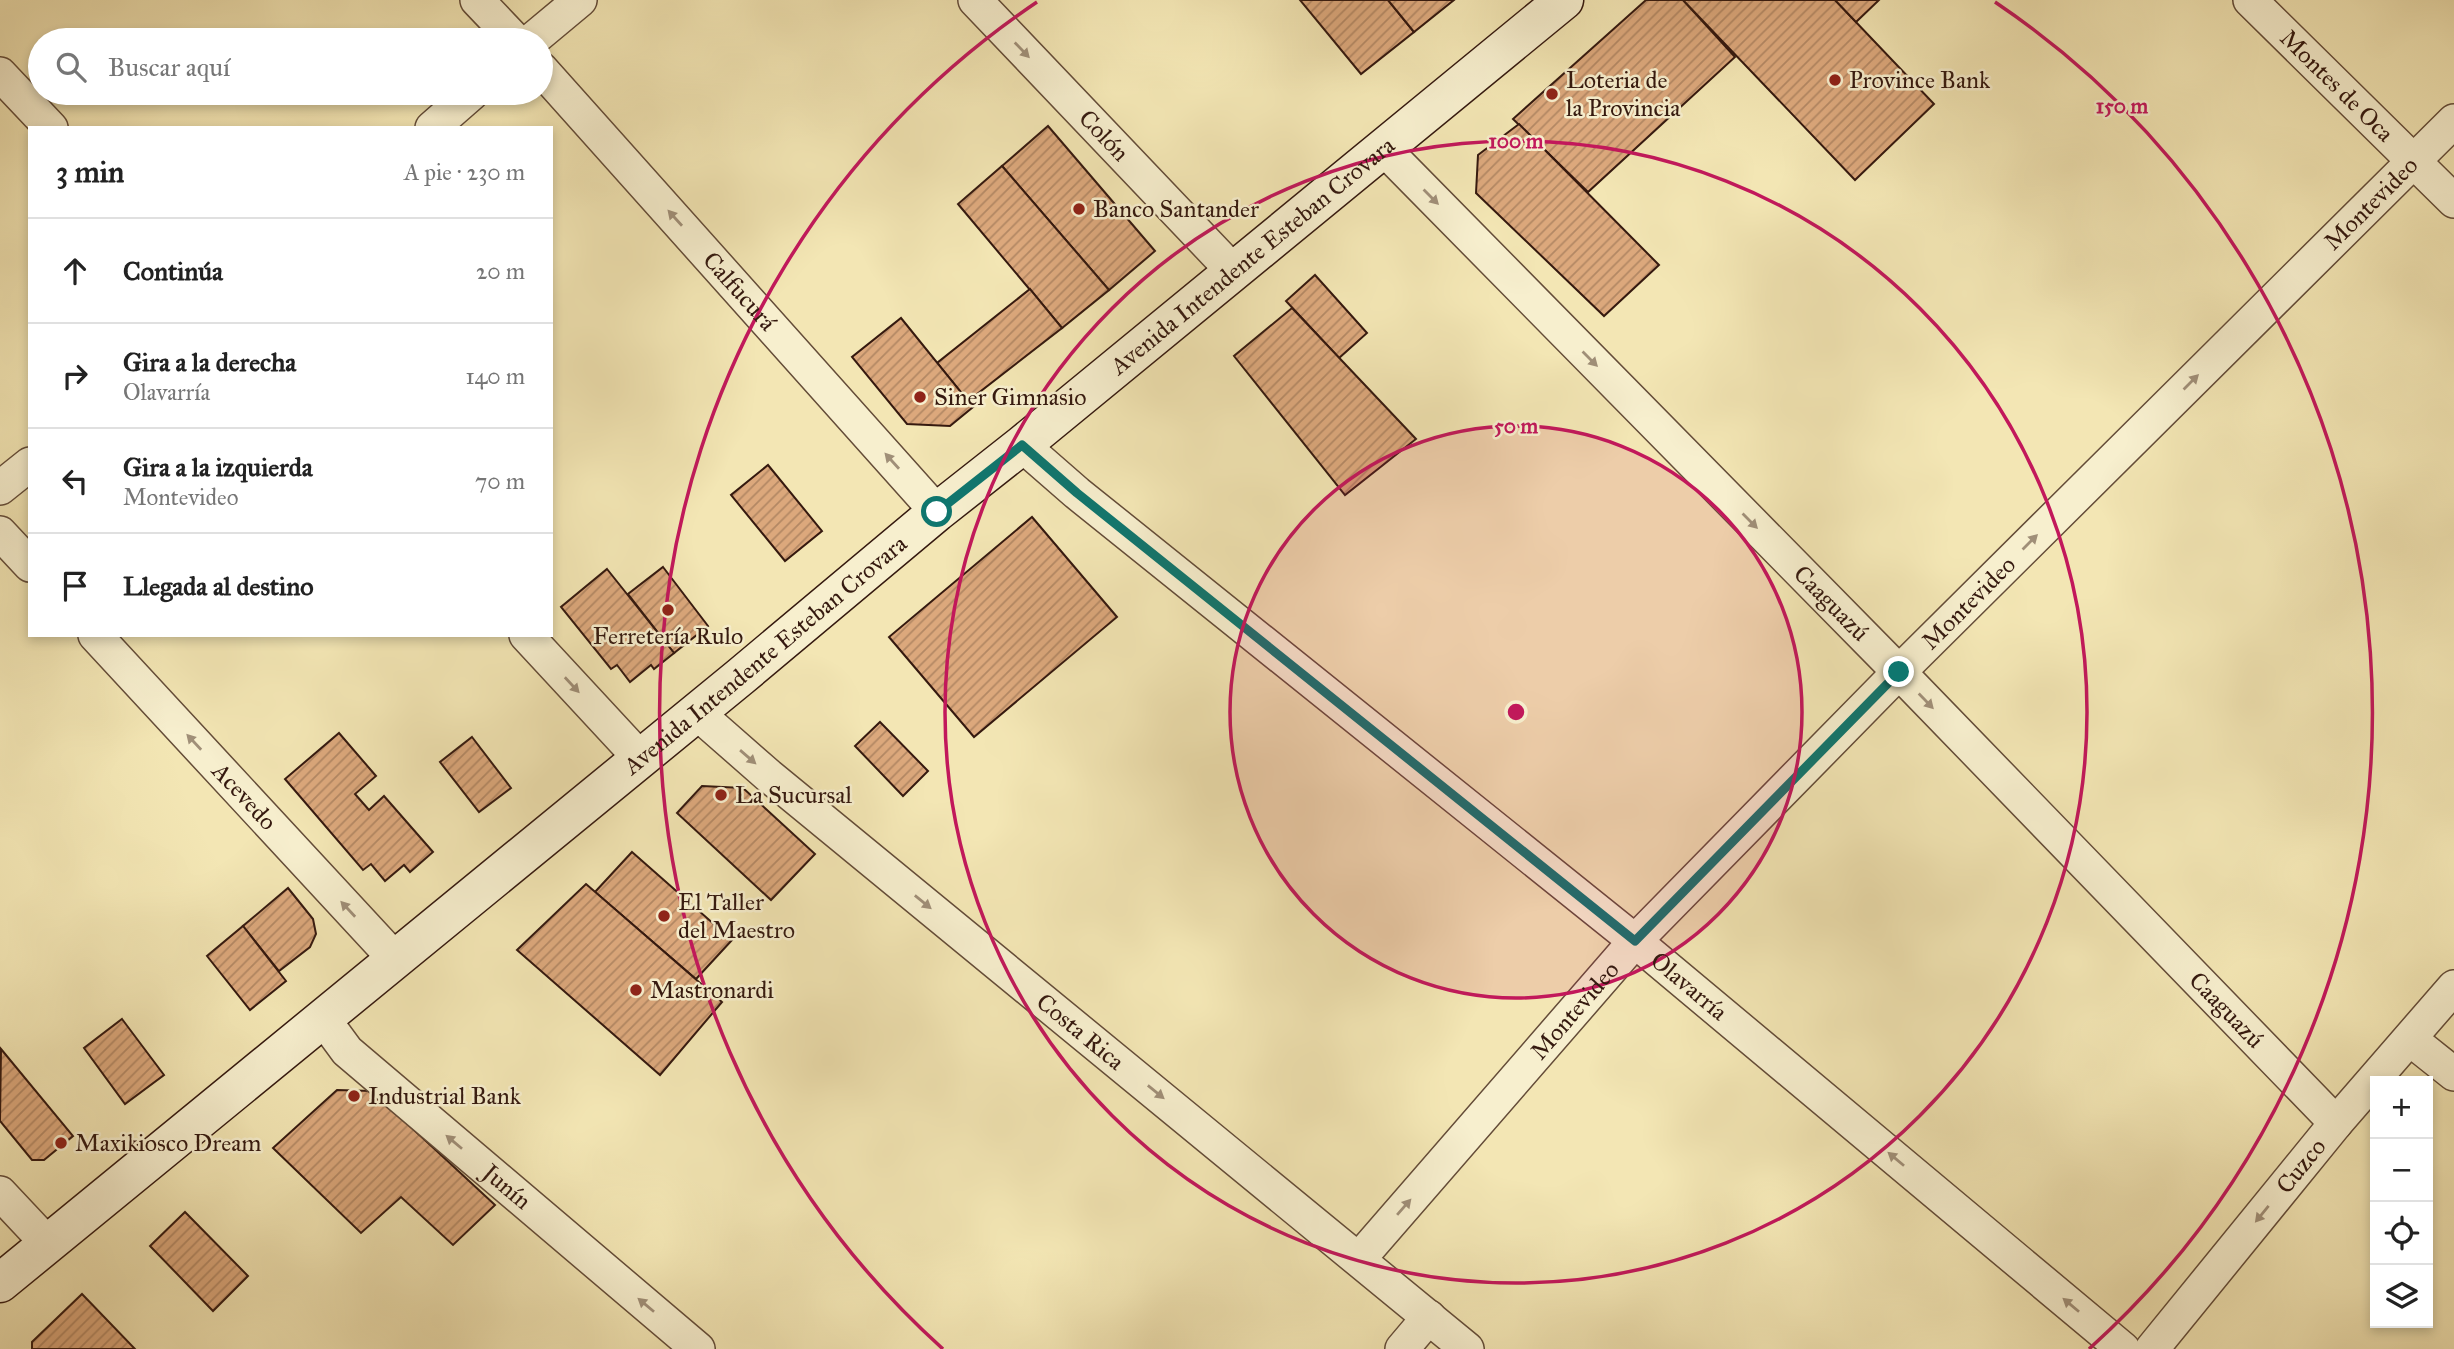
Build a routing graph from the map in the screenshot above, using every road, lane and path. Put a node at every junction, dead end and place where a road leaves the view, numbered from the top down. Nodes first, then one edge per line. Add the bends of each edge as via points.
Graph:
1 (477, 0) edge
2 (580, 0) edge
3 (975, 0) edge
4 (1564, 0) edge
5 (2250, 0) edge
6 (504, 28) edge
7 (546, 28) edge
8 (0, 74) edge
9 (553, 82) edge
10 (28, 104) edge
11 (29, 105) edge
12 (458, 105) edge
13 (2454, 121) edge
14 (49, 126) edge
15 (434, 126) edge
16 (1383, 148) junction
17 (2413, 161) junction
18 (2454, 201) edge
19 (1233, 271) junction
20 (1022, 445) junction
21 (28, 466) edge
22 (0, 488) edge
23 (937, 512) junction
24 (0, 533) edge
25 (28, 563) edge
26 (97, 637) edge
27 (528, 637) edge
28 (1899, 672) junction
29 (696, 712) junction
30 (640, 758) junction
31 (1635, 941) junction
32 (395, 959) junction
33 (2454, 987) edge
34 (322, 1017) junction
35 (2410, 1039) junction
36 (2454, 1074) edge
37 (2336, 1123) junction
38 (0, 1193) edge
39 (47, 1243) junction
40 (1359, 1259) junction
41 (0, 1283) edge
42 (1429, 1317) junction
43 (698, 1349) edge
44 (1402, 1349) edge
45 (1467, 1349) edge
46 (2123, 1349) edge
47 (2152, 1349) edge

1 - 6 street
2 - 7 street
3 -> 19 street, Colón
4 - 16 main road, Avenida Intendente Esteban Crovara
5 - 17 street, Montes de Oca
8 - 10 street
23 -> 9 street, Calfucurá
11 - 14 street
12 - 15 street
13 - 17 street, Montevideo
16 - 19 main road, Avenida Intendente Esteban Crovara
16 -> 28 street, Caaguazú
17 - 18 street, Montes de Oca
28 -> 17 street, Montevideo
19 - 20 main road, Avenida Intendente Esteban Crovara
20 - 23 main road, Avenida Intendente Esteban Crovara
20 - 31 street, Olavarría via 1098,511
21 - 22 street
23 - 29 main road, Avenida Intendente Esteban Crovara
24 - 25 street
32 -> 26 street, Acevedo
27 -> 30 street
28 - 31 street, Montevideo
28 -> 37 street, Caaguazú
29 - 30 main road, Avenida Intendente Esteban Crovara
29 -> 40 street, Costa Rica
30 - 32 main road, Avenida Intendente Esteban Crovara
40 -> 31 street, Montevideo
46 -> 31 street, Olavarría
32 - 34 main road, Avenida Intendente Esteban Crovara
33 - 35 street, Cuzco
34 - 39 main road, Avenida Intendente Esteban Crovara
43 -> 34 street, Junín via 346,1051
35 - 36 street
35 - 37 street, Cuzco
37 -> 47 street, Cuzco
38 - 39 street
39 - 41 main road, Avenida Intendente Esteban Crovara
40 - 42 street, Costa Rica
42 - 44 street
42 - 45 street, Costa Rica

